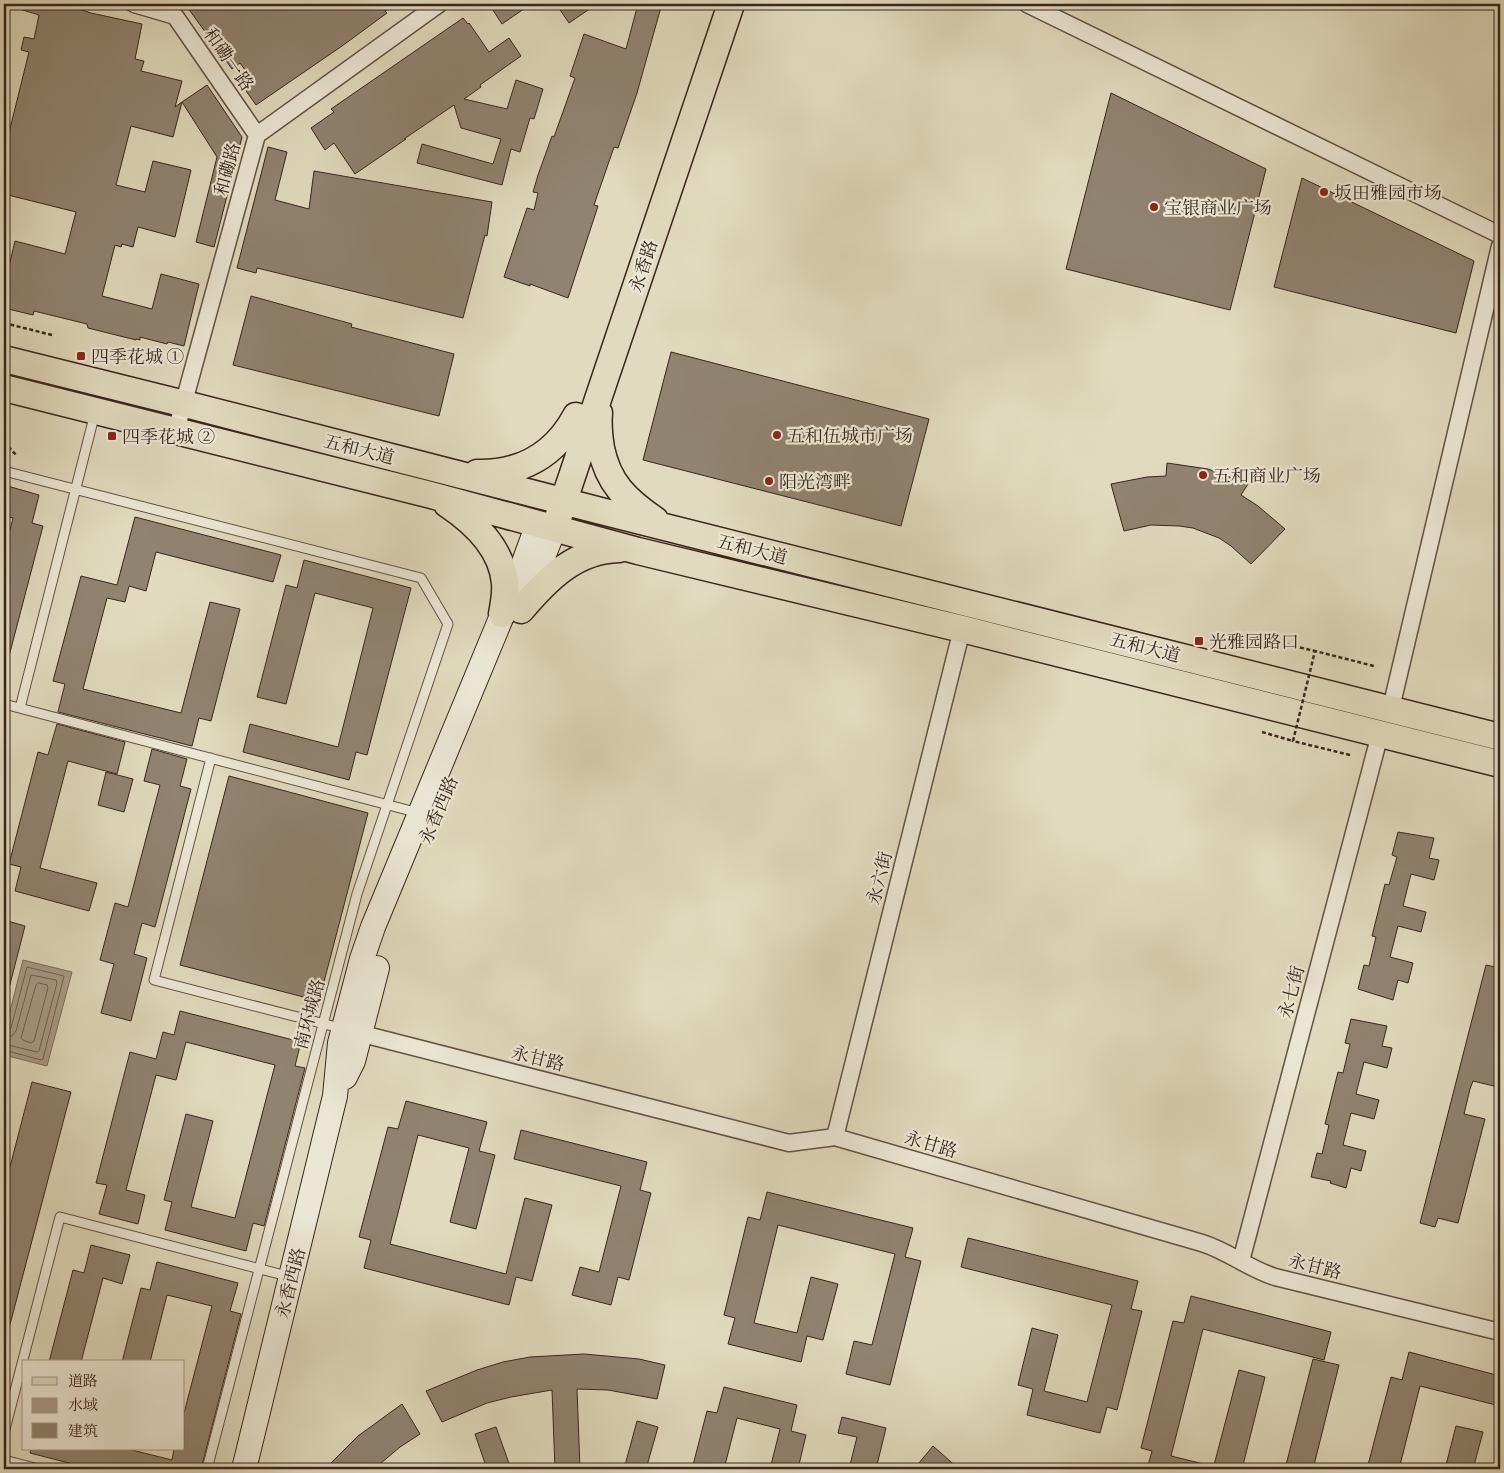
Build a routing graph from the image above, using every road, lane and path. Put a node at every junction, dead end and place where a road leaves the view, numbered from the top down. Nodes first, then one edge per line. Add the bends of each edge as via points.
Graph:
1 (134, 4) edge
2 (439, 4) edge
3 (714, 4) edge
4 (731, 4) edge
5 (1027, 4) edge
6 (257, 135) junction
7 (1500, 235) edge
8 (1500, 246) edge
9 (4, 323) edge
10 (52, 335) dead end
11 (4, 360) edge
12 (4, 388) edge
13 (600, 396) junction
14 (184, 404) junction
15 (96, 411) junction
16 (576, 416) junction
17 (176, 431) junction
18 (4, 442) edge
19 (17, 456) dead end
20 (4, 471) edge
21 (446, 471) junction
22 (76, 490) junction
23 (431, 495) junction
24 (556, 499) junction
25 (546, 526) junction
26 (673, 529) junction
27 (638, 551) junction
28 (668, 558) junction
29 (512, 612) junction
30 (962, 629) junction
31 (1282, 643) dead end
32 (1315, 651) junction
33 (1374, 666) dead end
34 (4, 704) edge
35 (20, 708) junction
36 (1391, 708) junction
37 (1262, 732) dead end
38 (1380, 734) junction
39 (1500, 736) edge
40 (1293, 741) junction
41 (1350, 755) dead end
42 (212, 758) junction
43 (1500, 764) edge
44 (387, 804) junction
45 (419, 813) junction
46 (342, 1028) junction
47 (835, 1137) junction
48 (1241, 1261) junction
49 (259, 1269) junction
50 (292, 1277) junction
51 (1500, 1332) edge
52 (23, 1360) edge
53 (22, 1364) edge
54 (4, 1433) edge
55 (4, 1460) edge
56 (39, 1469) edge
57 (207, 1469) edge
58 (244, 1469) edge

1 - 6 street, 和磡一路 via 175,16
2 - 6 street, 和磡路
3 - 16 main road, 永香路
4 - 13 main road, 永香路
5 - 7 street
6 - 14 street, 和磡路
8 - 36 street
9 - 10 path
11 - 14 main road, 五和大道
12 - 15 main road, 五和大道
13 - 24 main road, 永香路
13 - 26 main road via 599,436 614,484 638,507
14 - 17 street, 和磡路
14 - 21 main road, 五和大道
15 - 17 main road, 五和大道
15 - 22 lane
16 - 21 main road via 559,442 533,462 501,472
16 - 24 main road, 永香路
17 - 23 main road, 五和大道
18 - 19 path
20 - 22 lane
21 - 23 main road
21 - 24 main road, 五和大道
22 - 35 lane
22 - 44 lane, 南环城路 via 421,578 448,624
23 - 25 main road, 五和大道
23 - 29 main road via 460,512 495,553
24 - 25 main road, 永香路
24 - 26 main road, 五和大道
25 - 27 main road, 五和大道
25 - 29 main road, 永香西路
26 - 28 main road
26 - 36 main road, 五和大道
27 - 28 main road, 五和大道
27 - 29 main road via 604,549 577,559
28 - 30 main road, 五和大道
29 - 45 main road, 永香西路
29 - 46 main road, 永香西路 via 375,972
30 - 38 main road, 五和大道
30 - 47 street, 永六街
31 - 32 path
32 - 33 path, bridge
32 - 40 path, bridge
34 - 35 lane
35 - 42 lane
36 - 39 main road, 五和大道
37 - 40 path
38 - 43 main road, 五和大道
38 - 48 street, 永七街
40 - 41 path, bridge
42 - 44 lane
42 - 46 lane via 154,980
44 - 45 lane
44 - 46 lane, 南环城路 via 357,894
45 - 46 main road, 永香西路 via 373,926
46 - 47 street, 永甘路 via 789,1143
46 - 49 lane, 南环城路
46 - 50 main road, 永香西路 via 335,1096
47 - 48 street, 永甘路 via 1202,1243
48 - 51 street, 永甘路 via 1275,1277
49 - 50 lane
49 - 52 lane via 60,1217
49 - 57 lane, 南环城路
50 - 58 main road, 永香西路
53 - 54 lane
55 - 56 lane

